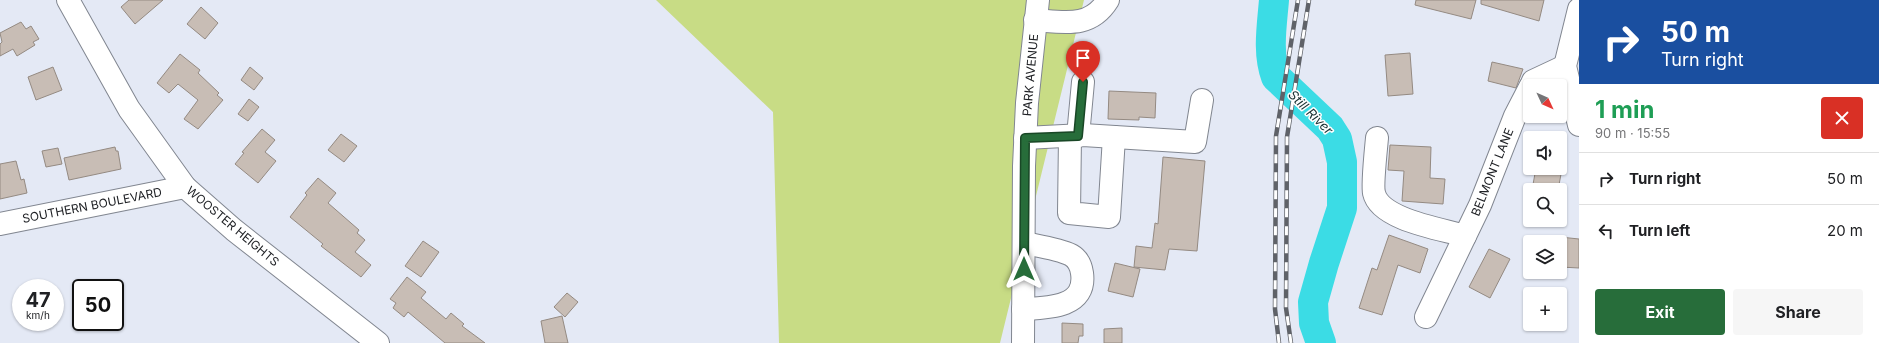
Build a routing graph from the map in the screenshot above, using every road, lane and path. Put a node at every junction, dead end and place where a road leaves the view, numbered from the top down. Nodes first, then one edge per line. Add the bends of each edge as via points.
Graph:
1 (68, 0) edge
2 (1108, 0) edge
3 (1579, 9) edge
4 (1037, 10) edge
5 (1565, 66) junction
6 (1537, 79) edge
7 (1083, 82) dead end
8 (1202, 100) dead end
9 (1523, 101) edge
10 (1579, 125) edge
11 (1074, 136) junction
12 (1114, 137) junction
13 (1025, 138) junction
14 (1377, 138) dead end
15 (185, 187) junction
16 (0, 224) edge
17 (1465, 236) junction
18 (1024, 243) junction
19 (1023, 309) junction
20 (1426, 317) dead end
21 (378, 343) edge
22 (1023, 343) edge

1 - 15 main road, WOOSTER HEIGHTS via 129,109
2 - 4 main road via 1088,20 1074,23
3 - 5 main road
4 - 13 main road, PARK AVENUE
5 - 6 main road, BELMONT LANE
5 - 10 main road
7 - 11 main road
8 - 12 main road via 1195,142
9 - 17 main road, BELMONT LANE
11 - 12 main road
11 - 12 main road via 1070,213 1109,216
11 - 13 main road
13 - 18 main road, PARK AVENUE
14 - 17 main road via 1374,194 1383,208 1395,216
15 - 16 main road, SOUTHERN BOULEVARD
15 - 21 main road, WOOSTER HEIGHTS via 234,230
17 - 20 main road, BELMONT LANE
18 - 19 main road, PARK AVENUE
18 - 19 main road via 1071,255 1078,260 1082,276 1081,287 1073,300 1052,307
19 - 22 main road, PARK AVENUE

